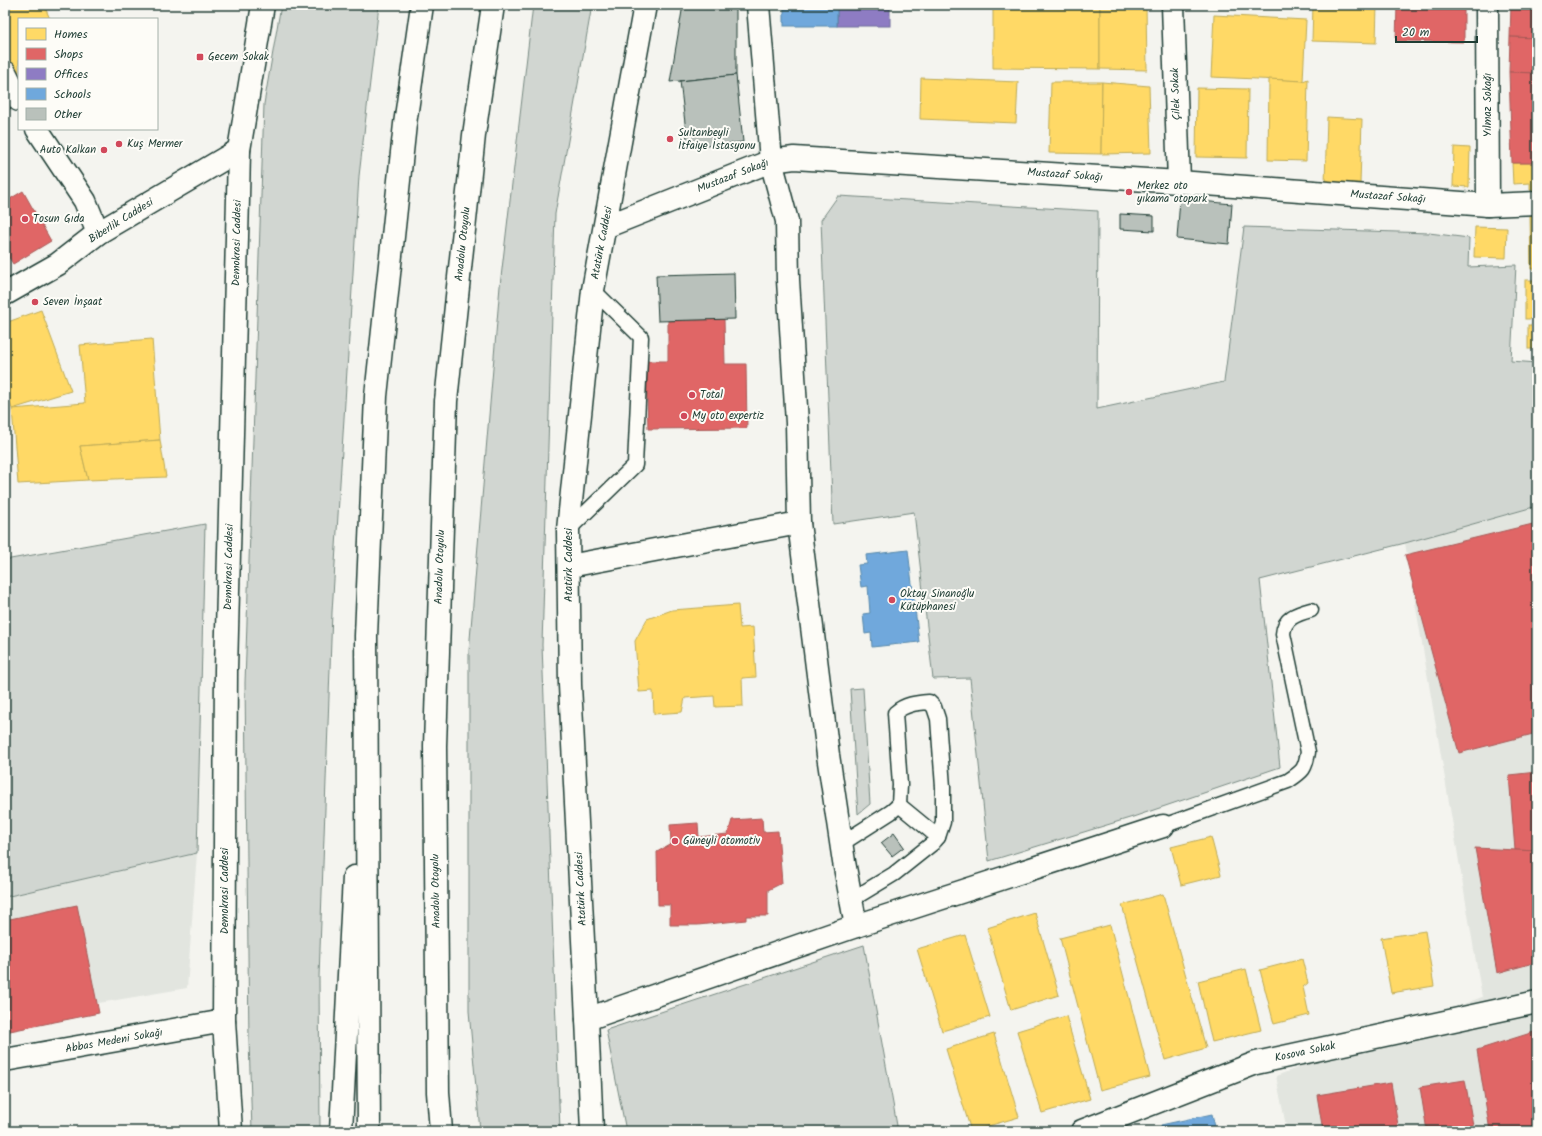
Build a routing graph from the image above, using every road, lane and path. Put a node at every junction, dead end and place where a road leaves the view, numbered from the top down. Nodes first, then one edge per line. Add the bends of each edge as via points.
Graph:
1 (263, 5) edge
2 (422, 5) edge
3 (493, 5) edge
4 (645, 5) edge
5 (758, 5) edge
6 (1173, 5) edge
7 (1488, 5) edge
8 (5, 72) edge
9 (18, 98) edge
10 (38, 130) edge
11 (239, 150) junction
12 (771, 161) junction
13 (1179, 182) junction
14 (1537, 202) edge
15 (1488, 205) junction
16 (605, 227) junction
17 (98, 234) junction
18 (593, 290) junction
19 (5, 294) edge
20 (799, 523) junction
21 (568, 530) junction
22 (569, 566) junction
23 (1311, 610) dead end
24 (366, 636) junction
25 (899, 805) junction
26 (1163, 826) joint
27 (938, 837) junction
28 (841, 844) junction
29 (851, 900) junction
30 (856, 926) junction
31 (1537, 1002) edge
32 (587, 1019) junction
33 (224, 1021) junction
34 (5, 1060) edge
35 (438, 1092) junction
36 (231, 1131) edge
37 (341, 1131) edge
38 (369, 1131) edge
39 (441, 1131) edge
40 (444, 1131) edge
41 (592, 1131) edge
42 (1082, 1131) edge

1 - 11 main road, Demokrasi Caddesi
2 - 24 main road via 405,124 376,396
3 - 35 main road, Anadolu Otoyolu via 474,135 446,402 435,746
4 - 16 main road, Atatürk Caddesi
5 - 12 main road
6 - 13 main road, Çilek Sokak
7 - 15 main road, Yılmaz Sokağı
8 - 9 main road
10 - 17 main road via 85,200
11 - 17 main road, Biberlik Caddesi
11 - 33 main road, Demokrasi Caddesi via 226,670
12 - 13 main road, Mustazaf Sokağı via 802,158
12 - 16 main road, Mustazaf Sokağı
12 - 20 main road via 787,221
13 - 15 main road, Mustazaf Sokağı
14 - 15 main road, Mustazaf Sokağı
16 - 18 main road, Atatürk Caddesi
17 - 19 main road, Biberlik Caddesi via 58,264
18 - 21 main road, Atatürk Caddesi
18 - 21 lane via 641,337 635,465
20 - 22 main road
20 - 28 main road
21 - 22 main road, Atatürk Caddesi
22 - 32 main road, Atatürk Caddesi via 570,685
23 - 26 lane via 1297,614 1283,629 1308,752 1301,772 1288,781
24 - 37 main road
24 - 38 main road
25 - 27 lane
25 - 27 lane via 895,714 901,708 912,704 929,702 934,707 938,719 943,787 942,822
25 - 28 lane
26 - 30 main road
27 - 29 lane via 894,874
28 - 29 main road
29 - 30 main road
30 - 32 main road
31 - 42 main road, Kosova Sokak via 1256,1063
32 - 41 main road, Atatürk Caddesi
33 - 34 main road, Abbas Medeni Sokağı
33 - 36 main road, Demokrasi Caddesi
35 - 39 main road, Anadolu Otoyolu
35 - 40 main road

